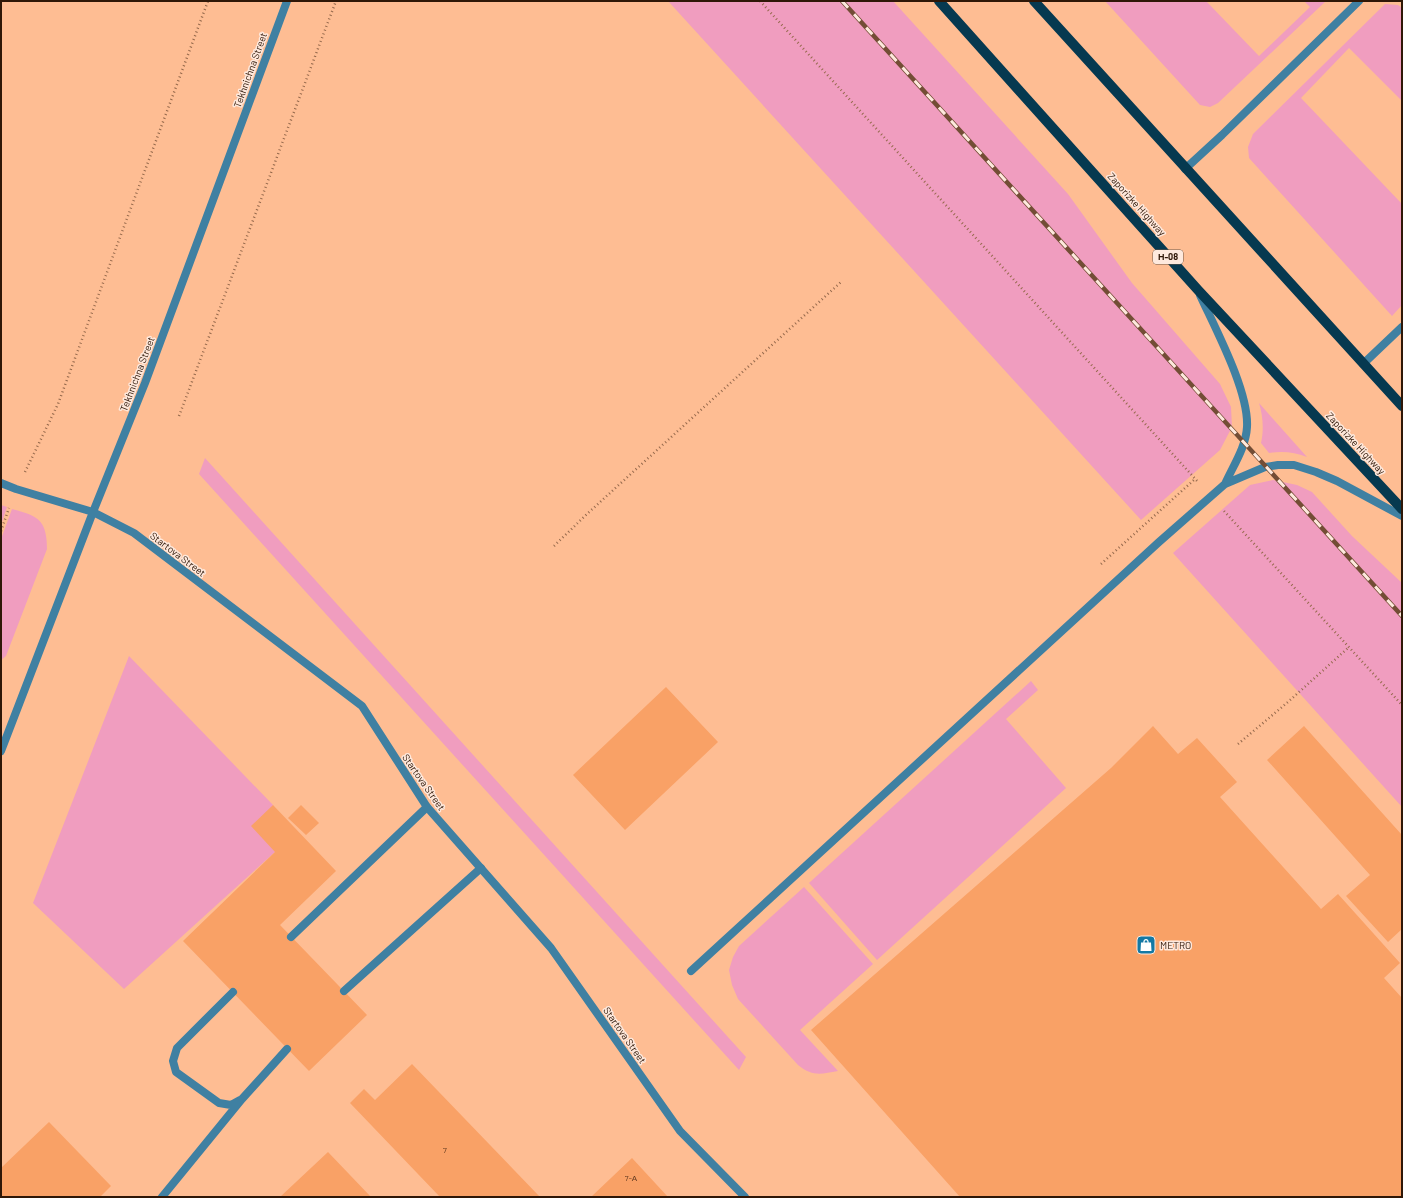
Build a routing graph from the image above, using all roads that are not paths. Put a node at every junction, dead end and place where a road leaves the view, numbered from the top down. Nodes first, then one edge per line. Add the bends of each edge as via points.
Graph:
1 (287, 1) edge
2 (939, 1) edge
3 (1034, 1) edge
4 (1359, 1) edge
5 (1185, 169) junction
6 (1198, 290) junction
7 (1402, 327) edge
8 (1363, 364) junction
9 (1402, 406) edge
10 (1, 483) edge
11 (1225, 484) junction
12 (1402, 509) edge
13 (93, 512) junction
14 (1402, 516) edge
15 (1, 752) edge
16 (427, 807) junction
17 (481, 868) junction
18 (291, 937) dead end
19 (691, 971) dead end
20 (344, 991) dead end
21 (233, 992) dead end
22 (287, 1049) dead end
23 (242, 1099) junction
24 (162, 1197) edge
25 (745, 1197) edge

1 - 13 street, Tekhnichna Street via 145,383
2 - 6 main road, Zaporizke Highway / Н-08
3 - 5 main road
4 - 5 street
5 - 8 main road
6 - 11 street via 1233,368 1246,408 1247,427 1244,442
6 - 12 main road, Zaporizke Highway / Н-08
7 - 8 street
8 - 9 main road
10 - 13 street, Startova Street
11 - 14 street via 1265,467 1294,465 1337,481
11 - 19 street
13 - 15 street, Tekhnichna Street
13 - 16 street, Startova Street via 134,533 362,706
16 - 17 street, Startova Street
16 - 18 street
17 - 20 street
17 - 25 street, Startova Street via 551,948 680,1131
21 - 23 street via 177,1048 173,1061 176,1072 219,1103 231,1105
22 - 23 street
23 - 24 street

